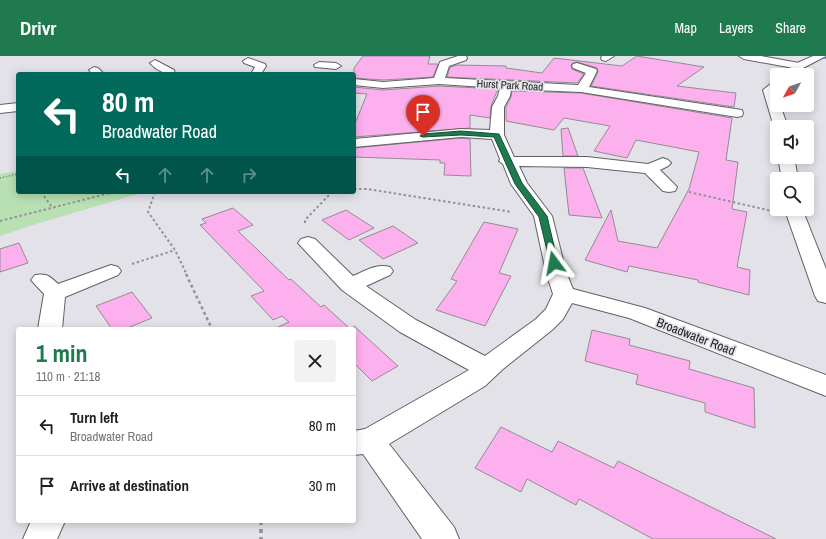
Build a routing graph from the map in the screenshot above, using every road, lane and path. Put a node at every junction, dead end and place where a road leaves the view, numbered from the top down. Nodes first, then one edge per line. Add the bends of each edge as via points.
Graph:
1 (744, 56) edge
2 (817, 57) edge
3 (462, 58) dead end
4 (248, 61) dead end
5 (155, 63) dead end
6 (319, 65) dead end
7 (577, 66) dead end
8 (798, 66) joint
9 (336, 67) edge
10 (170, 72) edge
11 (257, 72) edge
12 (439, 81) junction
13 (356, 82) edge
14 (506, 85) junction
15 (581, 90) junction
16 (16, 107) edge
17 (0, 109) edge
18 (737, 113) dead end
19 (497, 135) junction
20 (359, 139) edge
21 (507, 161) junction
22 (16, 174) edge
23 (0, 178) edge
24 (669, 187) joint
25 (356, 189) edge
26 (42, 194) edge
27 (106, 194) edge
28 (154, 194) edge
29 (330, 194) edge
30 (52, 207) junction
31 (770, 208) edge
32 (543, 216) junction
33 (796, 216) edge
34 (0, 221) edge
35 (308, 243) joint
36 (175, 250) junction
37 (111, 270) joint
38 (383, 271) dead end
39 (350, 285) junction
40 (564, 294) junction
41 (826, 296) edge
42 (50, 327) edge
43 (211, 327) edge
44 (486, 368) junction
45 (826, 386) edge
46 (362, 442) edge
47 (47, 523) edge
48 (261, 523) edge
49 (40, 539) edge
50 (262, 539) edge
51 (442, 539) edge

1 - 8 street
2 - 8 street
3 - 12 street via 444,64
4 - 11 street via 261,66
5 - 10 street
6 - 9 street
7 - 15 street via 592,71
12 - 13 street, Hurst Park Road via 398,85
12 - 14 street, Hurst Park Road
14 - 15 street, Hurst Park Road
14 - 19 street via 498,107
15 - 18 street, Hurst Park Road
16 - 17 street
19 - 20 street via 461,133
19 - 21 street
21 - 24 street via 657,166
21 - 32 street via 519,184
22 - 23 path
24 - 31 path
25 - 32 path
26 - 30 path
27 - 30 path
28 - 36 path via 148,212
29 - 35 path via 305,220
30 - 34 path
32 - 40 street via 556,272
33 - 41 street
35 - 39 street
36 - 37 path
36 - 43 path
37 - 42 street via 48,287
38 - 39 street
39 - 44 street via 408,326
40 - 44 street via 554,315 533,334
40 - 45 street, Broadwater Road via 637,313
44 - 46 street via 476,379
46 - 51 street
47 - 49 street
48 - 50 path

